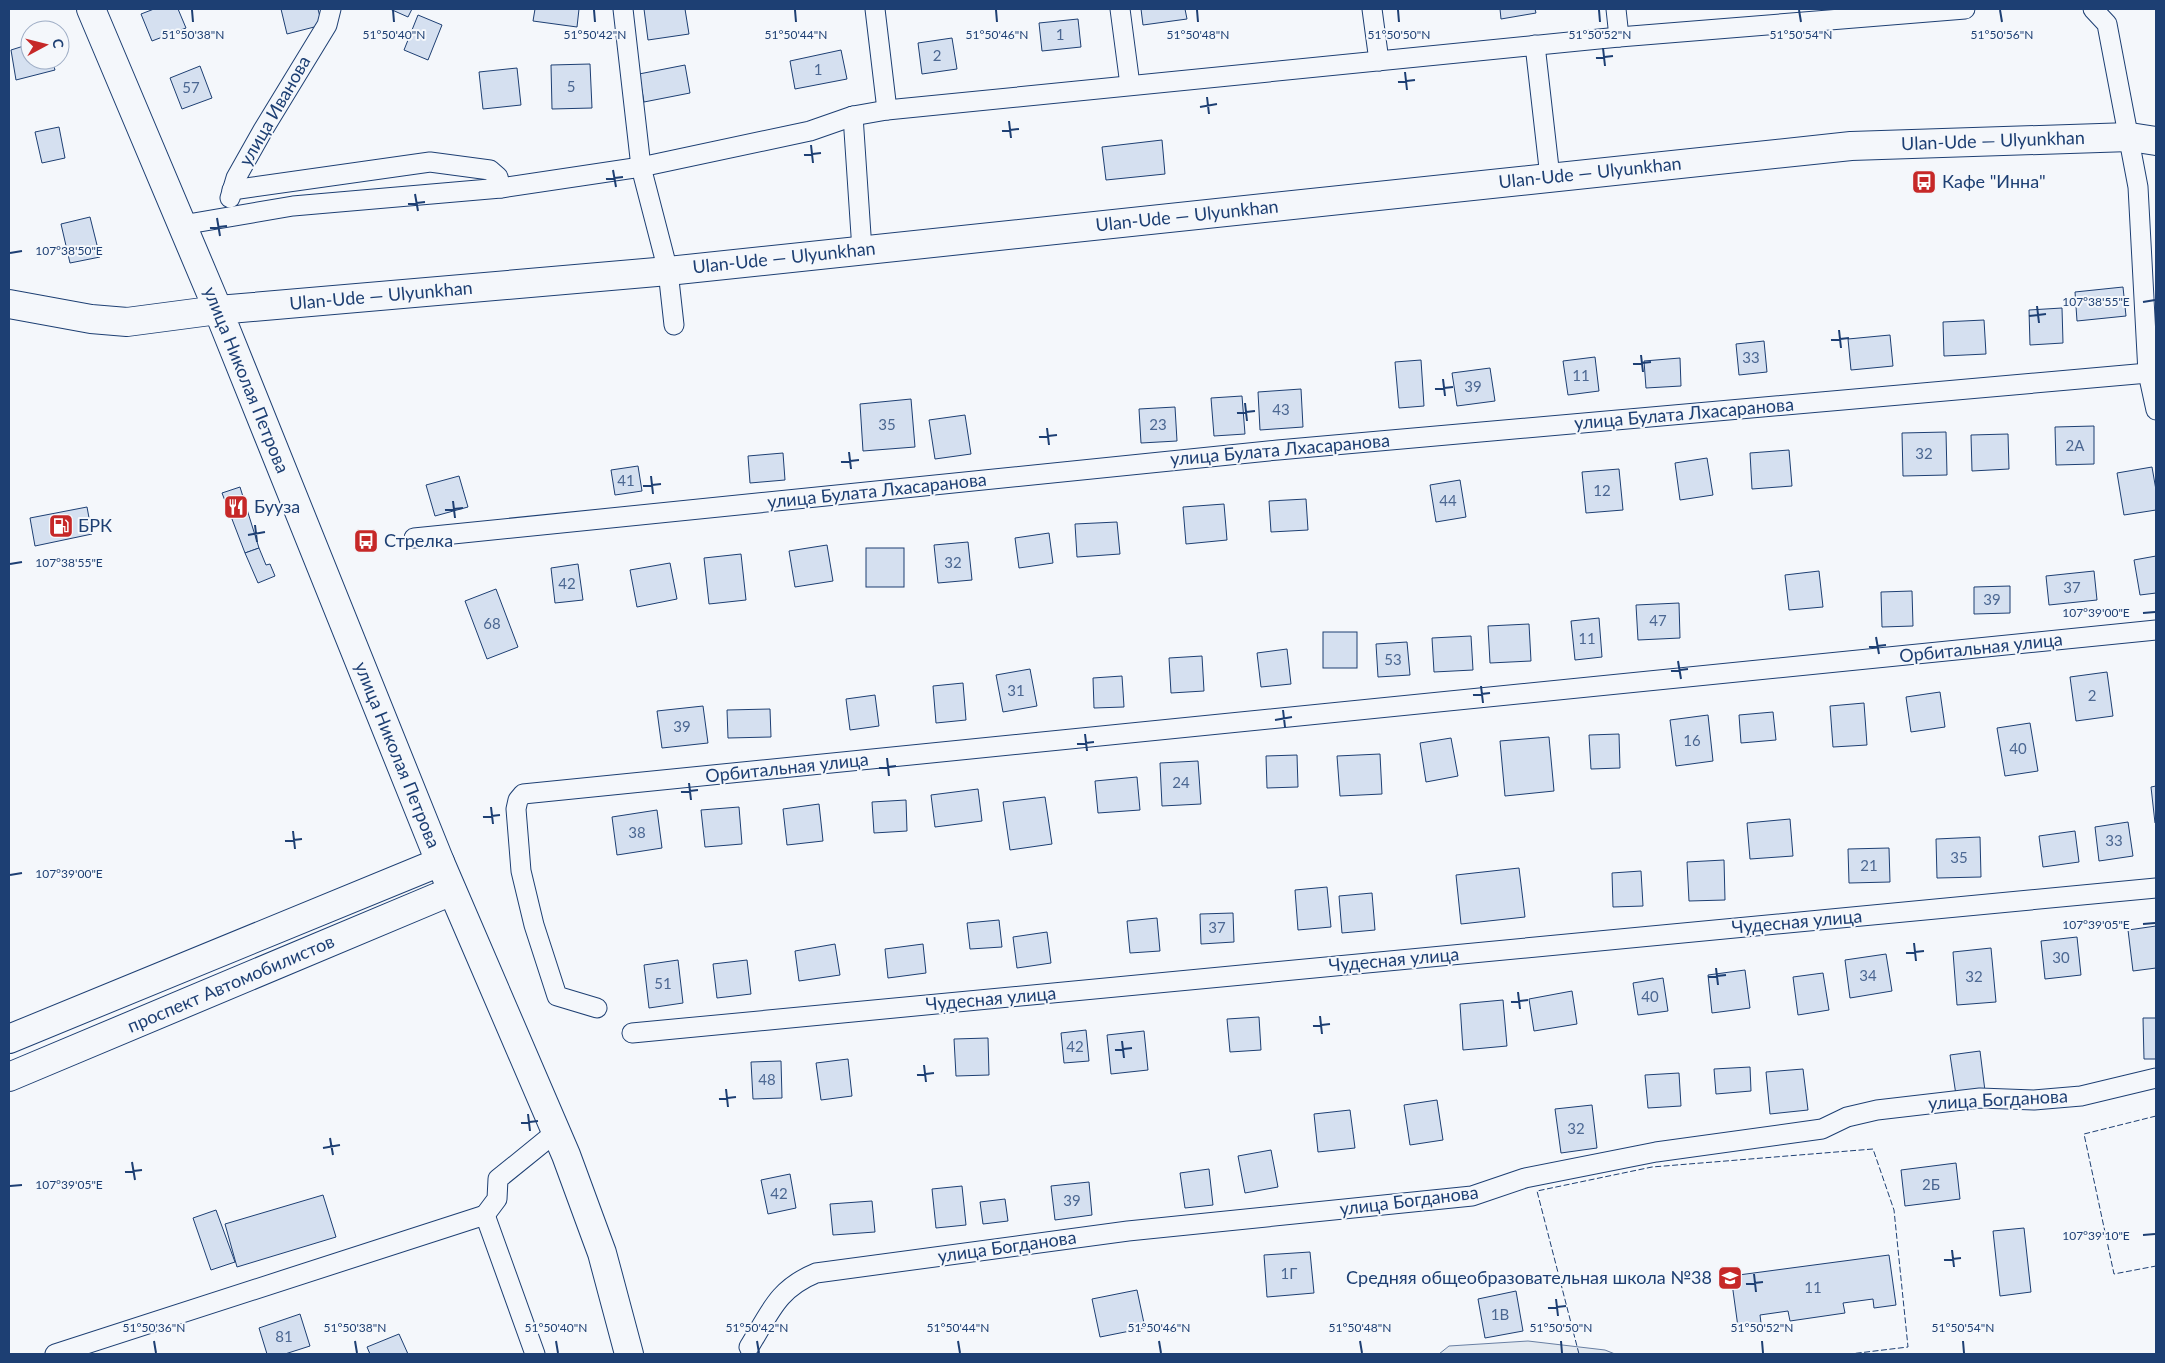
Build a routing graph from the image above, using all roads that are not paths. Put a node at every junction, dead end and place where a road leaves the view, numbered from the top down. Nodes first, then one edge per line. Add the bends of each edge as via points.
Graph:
1 (91, 9) edge
2 (332, 9) edge
3 (624, 9) edge
4 (874, 9) edge
5 (1120, 9) edge
6 (1372, 9) edge
7 (1616, 9) edge
8 (1965, 9) edge
9 (2093, 9) edge
10 (1871, 12) edge
11 (1619, 37) junction
12 (1535, 45) junction
13 (1379, 61) junction
14 (1130, 85) junction
15 (887, 110) junction
16 (853, 116) junction
17 (2130, 137) junction
18 (2156, 141) edge
19 (641, 167) junction
20 (1550, 177) junction
21 (501, 188) junction
22 (232, 190) junction
23 (226, 217) junction
24 (182, 225) junction
25 (862, 250) junction
26 (668, 271) junction
27 (9, 304) edge
28 (218, 310) junction
29 (674, 325) dead end
30 (2148, 373) junction
31 (2156, 410) edge
32 (414, 538) dead end
33 (2156, 630) edge
34 (440, 862) junction
35 (2156, 888) edge
36 (452, 891) junction
37 (597, 1008) dead end
38 (632, 1033) dead end
39 (9, 1040) edge
40 (9, 1077) edge
41 (2156, 1078) edge
42 (556, 1132) junction
43 (485, 1215) junction
44 (749, 1347) dead end
45 (55, 1354) edge
46 (535, 1354) edge
47 (630, 1354) edge

1 - 24 main road, улица Николая Петрова
2 - 22 street, улица Иванова via 327,26 291,80
3 - 19 street
4 - 15 street
5 - 14 street
6 - 13 street
7 - 11 street
8 - 10 street
9 - 17 street via 2107,24
10 - 11 street
11 - 12 street
12 - 13 street
12 - 20 street
13 - 14 street
14 - 15 street
15 - 16 street
16 - 19 street via 810,130
16 - 25 street
17 - 18 main road, Ulan-Ude — Ulyunkhan
17 - 20 main road, Ulan-Ude — Ulyunkhan via 1851,146
17 - 30 street via 2140,204
19 - 21 street
19 - 26 street
20 - 25 main road, Ulan-Ude — Ulyunkhan
21 - 22 street via 498,178 490,170 430,162
21 - 23 street via 293,206
22 - 23 street, улица Иванова
23 - 24 street
24 - 28 main road, улица Николая Петрова
25 - 26 main road, Ulan-Ude — Ulyunkhan
26 - 28 main road, Ulan-Ude — Ulyunkhan
26 - 29 street
27 - 28 main road, Ulan-Ude — Ulyunkhan via 127,322
28 - 34 main road, улица Николая Петрова
30 - 31 street
30 - 32 street, улица Булата Лхасаранова via 1278,450
33 - 37 street, Орбитальная улица via 523,794 516,809 521,871 557,996
34 - 36 main road, улица Николая Петрова
34 - 39 main road, проспект Автомобилистов
35 - 38 street, Чудесная улица
36 - 40 main road, проспект Автомобилистов
36 - 42 main road, улица Николая Петрова
41 - 44 street, улица Богданова via 2081,1096 2034,1100 1980,1098 1877,1110 1847,1117 1822,1129 1647,1154 1525,1178 1472,1196 1128,1231 816,1274 783,1292
42 - 43 street via 498,1179 497,1199
42 - 47 main road, улица Николая Петрова via 602,1253
43 - 45 street
43 - 46 street

